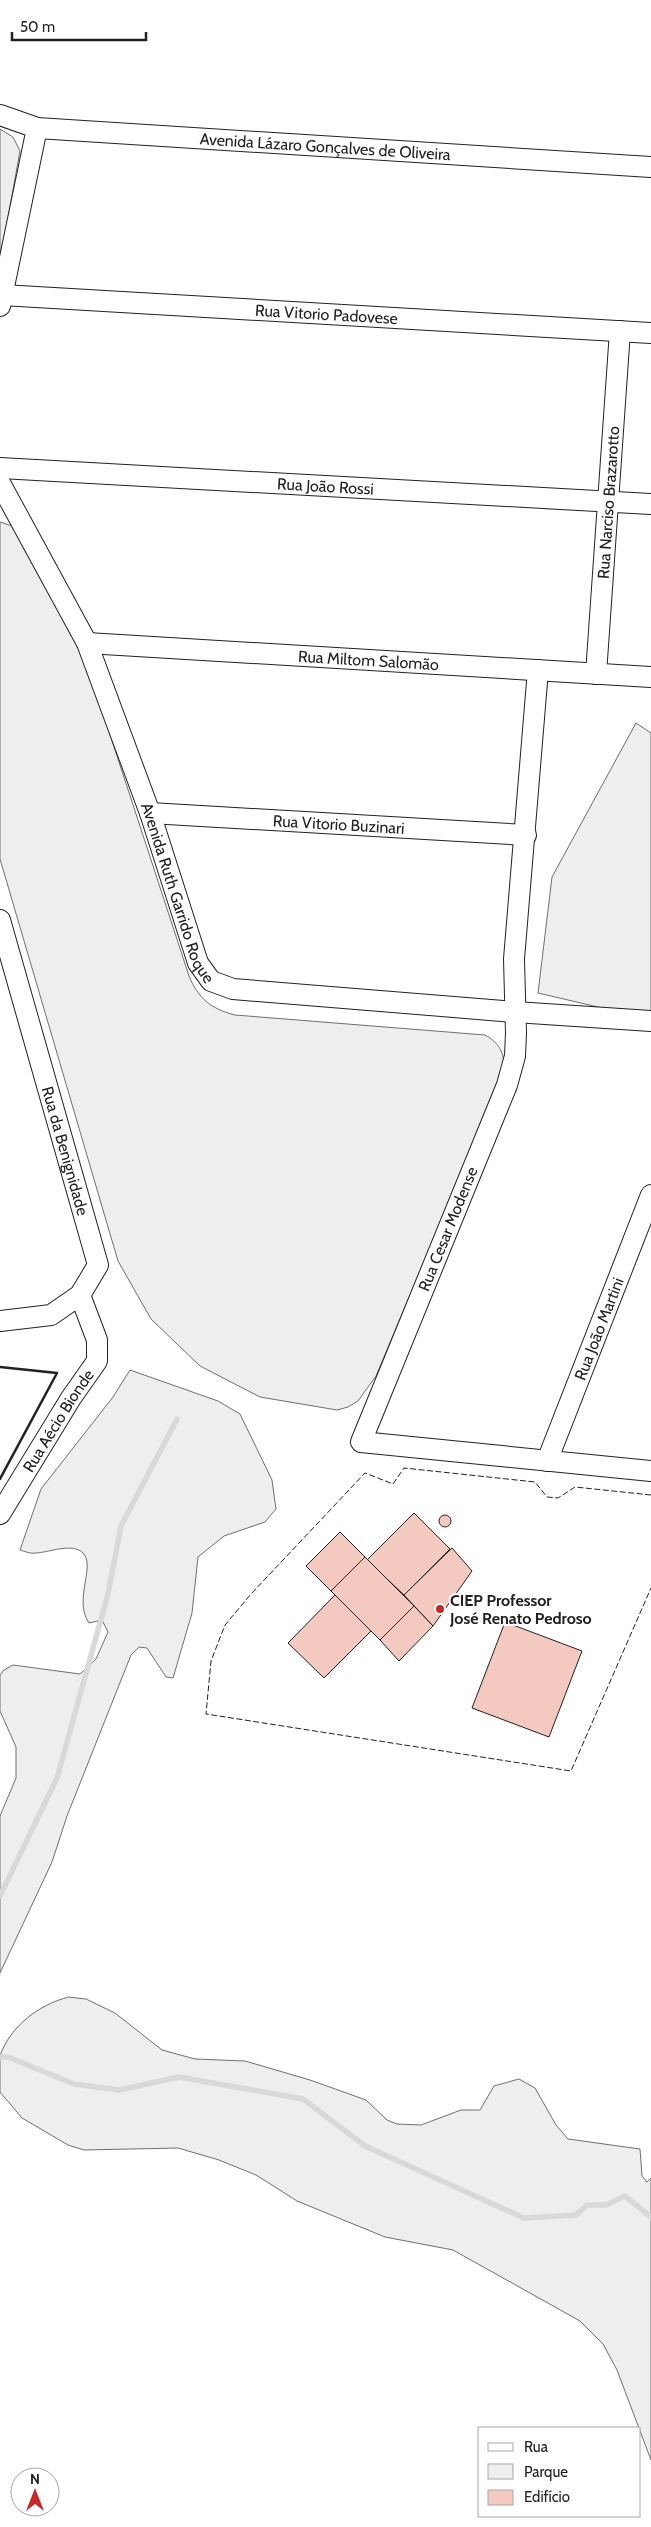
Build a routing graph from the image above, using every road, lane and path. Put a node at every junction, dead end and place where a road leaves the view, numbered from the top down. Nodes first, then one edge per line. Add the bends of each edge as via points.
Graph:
1 (0, 115) edge
2 (37, 128) junction
3 (651, 167) edge
4 (1, 301) edge
5 (620, 331) junction
6 (651, 333) edge
7 (0, 468) edge
8 (0, 483) edge
9 (608, 502) junction
10 (651, 504) edge
11 (88, 642) junction
12 (538, 670) junction
13 (596, 674) junction
14 (651, 677) edge
15 (150, 813) junction
16 (526, 835) junction
17 (1, 928) edge
18 (515, 1012) junction
19 (651, 1021) edge
20 (651, 1195) edge
21 (80, 1294) junction
22 (0, 1321) edge
23 (547, 1461) junction
24 (651, 1471) edge
25 (0, 1514) edge

1 - 2 street, Avenida Lázaro Gonçalves de Oliveira
2 - 3 street, Avenida Lázaro Gonçalves de Oliveira
2 - 4 street
4 - 5 street, Rua Vitorio Padovese
5 - 6 street, Rua Vitorio Padovese
5 - 9 street, Rua Narciso Brazarotto
7 - 9 street, Rua João Rossi
8 - 11 street, Avenida Ruth Garrido Roque
9 - 10 street, Rua João Rossi
9 - 13 street, Rua Narciso Brazarotto
11 - 12 street, Rua Miltom Salomão
11 - 15 street, Avenida Ruth Garrido Roque
12 - 13 street, Rua Miltom Salomão
12 - 16 street, Rua Cesar Modense
13 - 14 street, Rua Miltom Salomão
15 - 16 street, Rua Vitorio Buzinari
15 - 18 street, Avenida Ruth Garrido Roque via 198,963 211,981 234,989
16 - 18 street, Rua Cesar Modense via 514,959
17 - 21 street, Rua da Benignidade via 98,1265
18 - 19 street, Avenida Ruth Garrido Roque
18 - 23 street, Rua Cesar Modense via 515,1056 507,1085 362,1442
20 - 23 street, Rua João Martini
21 - 22 street, Rua da Benignidade via 51,1315
21 - 25 street, Rua Aécio Bionde via 97,1340 97,1362 70,1398
23 - 24 street

